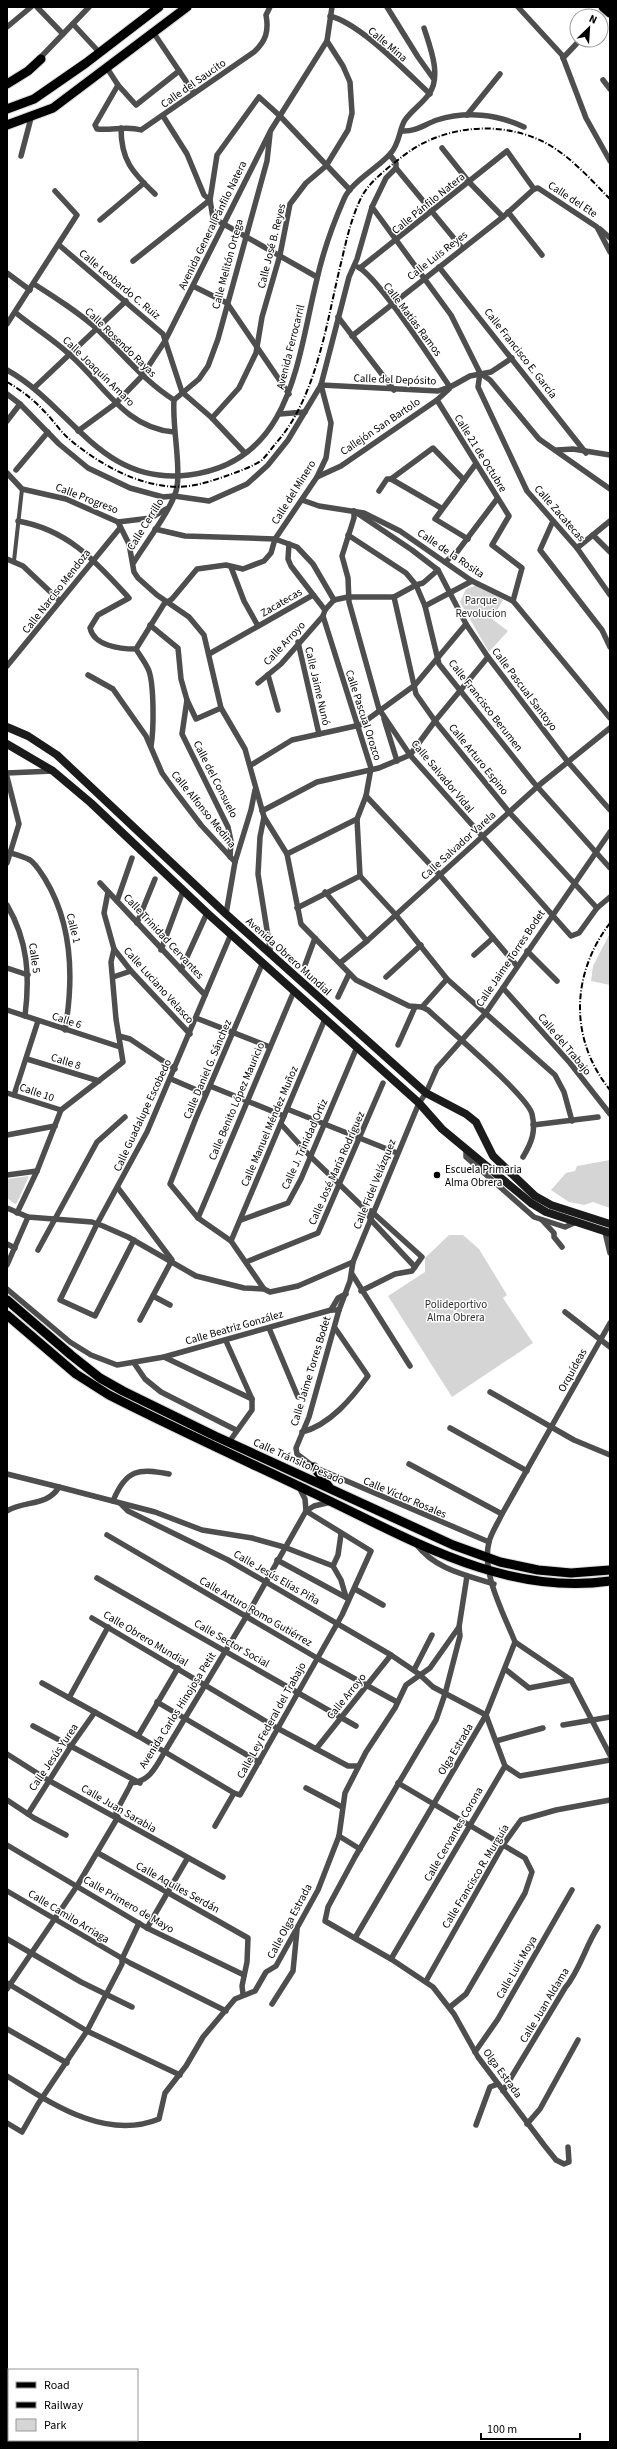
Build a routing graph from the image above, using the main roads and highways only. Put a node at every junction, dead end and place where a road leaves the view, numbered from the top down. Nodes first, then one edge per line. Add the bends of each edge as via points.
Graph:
1 (187, 7) edge
2 (605, 7) edge
3 (156, 8) edge
4 (610, 13) edge
5 (41, 59) road end
6 (7, 84) edge
7 (7, 109) edge
8 (7, 125) edge
9 (7, 727) edge
10 (7, 744) edge
11 (546, 1212) junction
12 (610, 1224) edge
13 (608, 1233) edge
14 (7, 1300) edge
15 (7, 1315) edge
16 (314, 1467) road end
17 (329, 1487) junction
18 (610, 1570) edge
19 (610, 1581) edge

1 - 8 main road via 53,108
2 - 4 main road
3 - 7 main road via 34,98
5 - 6 main road
9 - 11 main road, Avenida Obrero Mundial via 28,736 57,755 226,914 426,1093 476,1122 493,1156 536,1196
10 - 11 main road, Avenida Obrero Mundial via 53,771 419,1103 442,1129 531,1203
11 - 12 main road
11 - 13 main road
14 - 17 main road, Calle Tránsito Pesado via 100,1378 229,1442
15 - 19 main road, Calle Tránsito Pesado via 76,1374 109,1395 416,1543 489,1570 542,1582 573,1584
16 - 17 main road
17 - 18 main road, Calle Tránsito Pesado via 453,1546 488,1558 538,1570 572,1573

